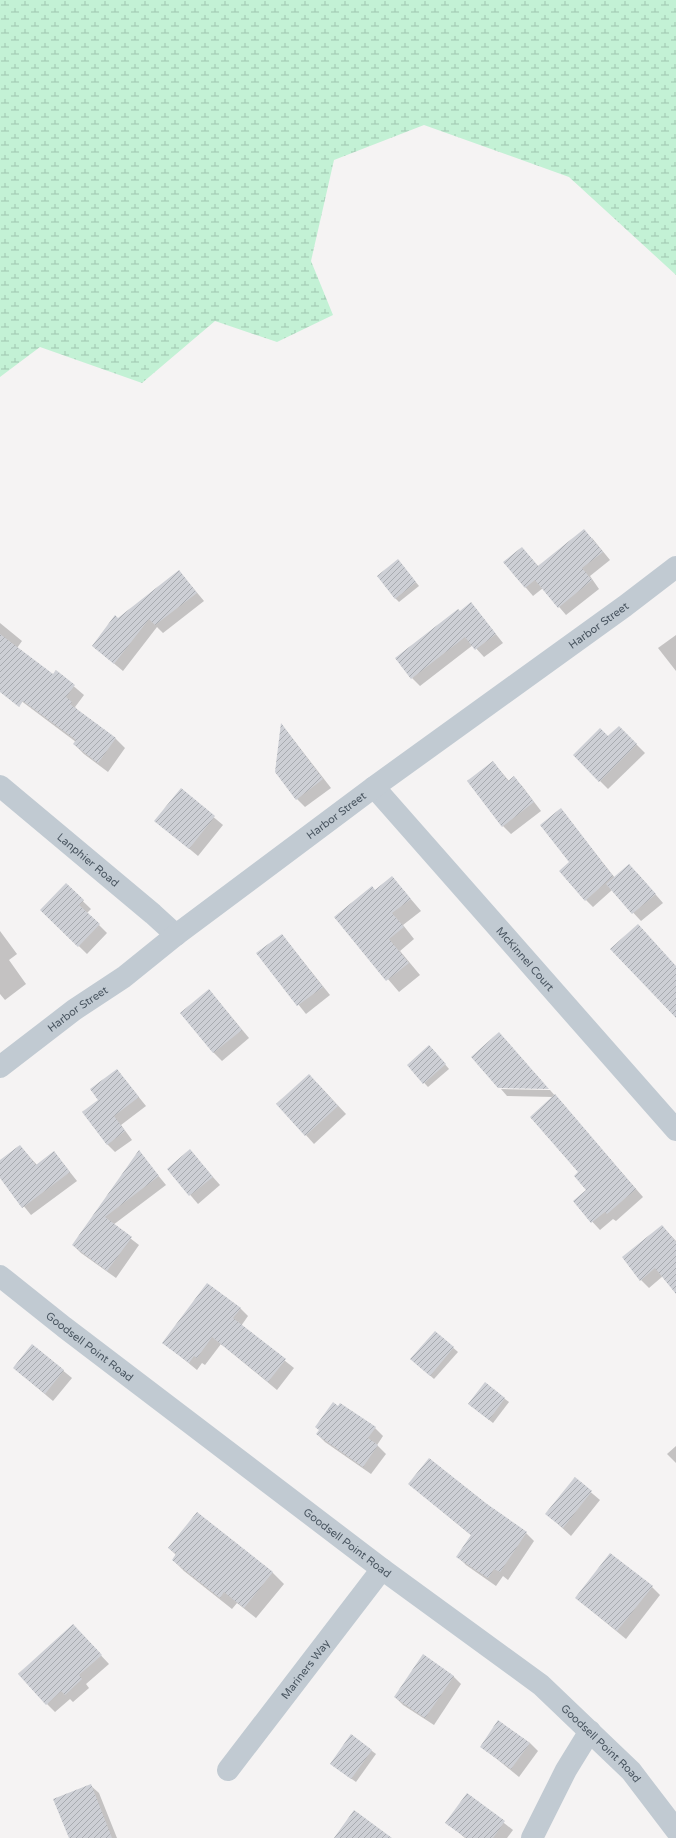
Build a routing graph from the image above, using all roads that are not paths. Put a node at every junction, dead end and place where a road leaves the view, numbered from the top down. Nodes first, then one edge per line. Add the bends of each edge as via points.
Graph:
1 (676, 567) edge
2 (0, 786) edge
3 (374, 787) junction
4 (176, 935) junction
5 (0, 1067) edge
6 (676, 1130) edge
7 (0, 1276) edge
8 (382, 1569) junction
9 (590, 1731) junction
10 (228, 1770) dead end
11 (676, 1830) edge
12 (532, 1838) edge

1 - 3 street, Harbor Street via 626,606
2 - 4 street, Lanphier Road
3 - 4 street, Harbor Street
3 - 6 street, McKinnel Court
4 - 5 street, Harbor Street via 124,977 74,1010
7 - 8 street, Goodsell Point Road
8 - 9 street, Goodsell Point Road via 541,1685
8 - 10 street, Mariners Way
9 - 11 street, Goodsell Point Road via 631,1770
9 - 12 street via 566,1770

